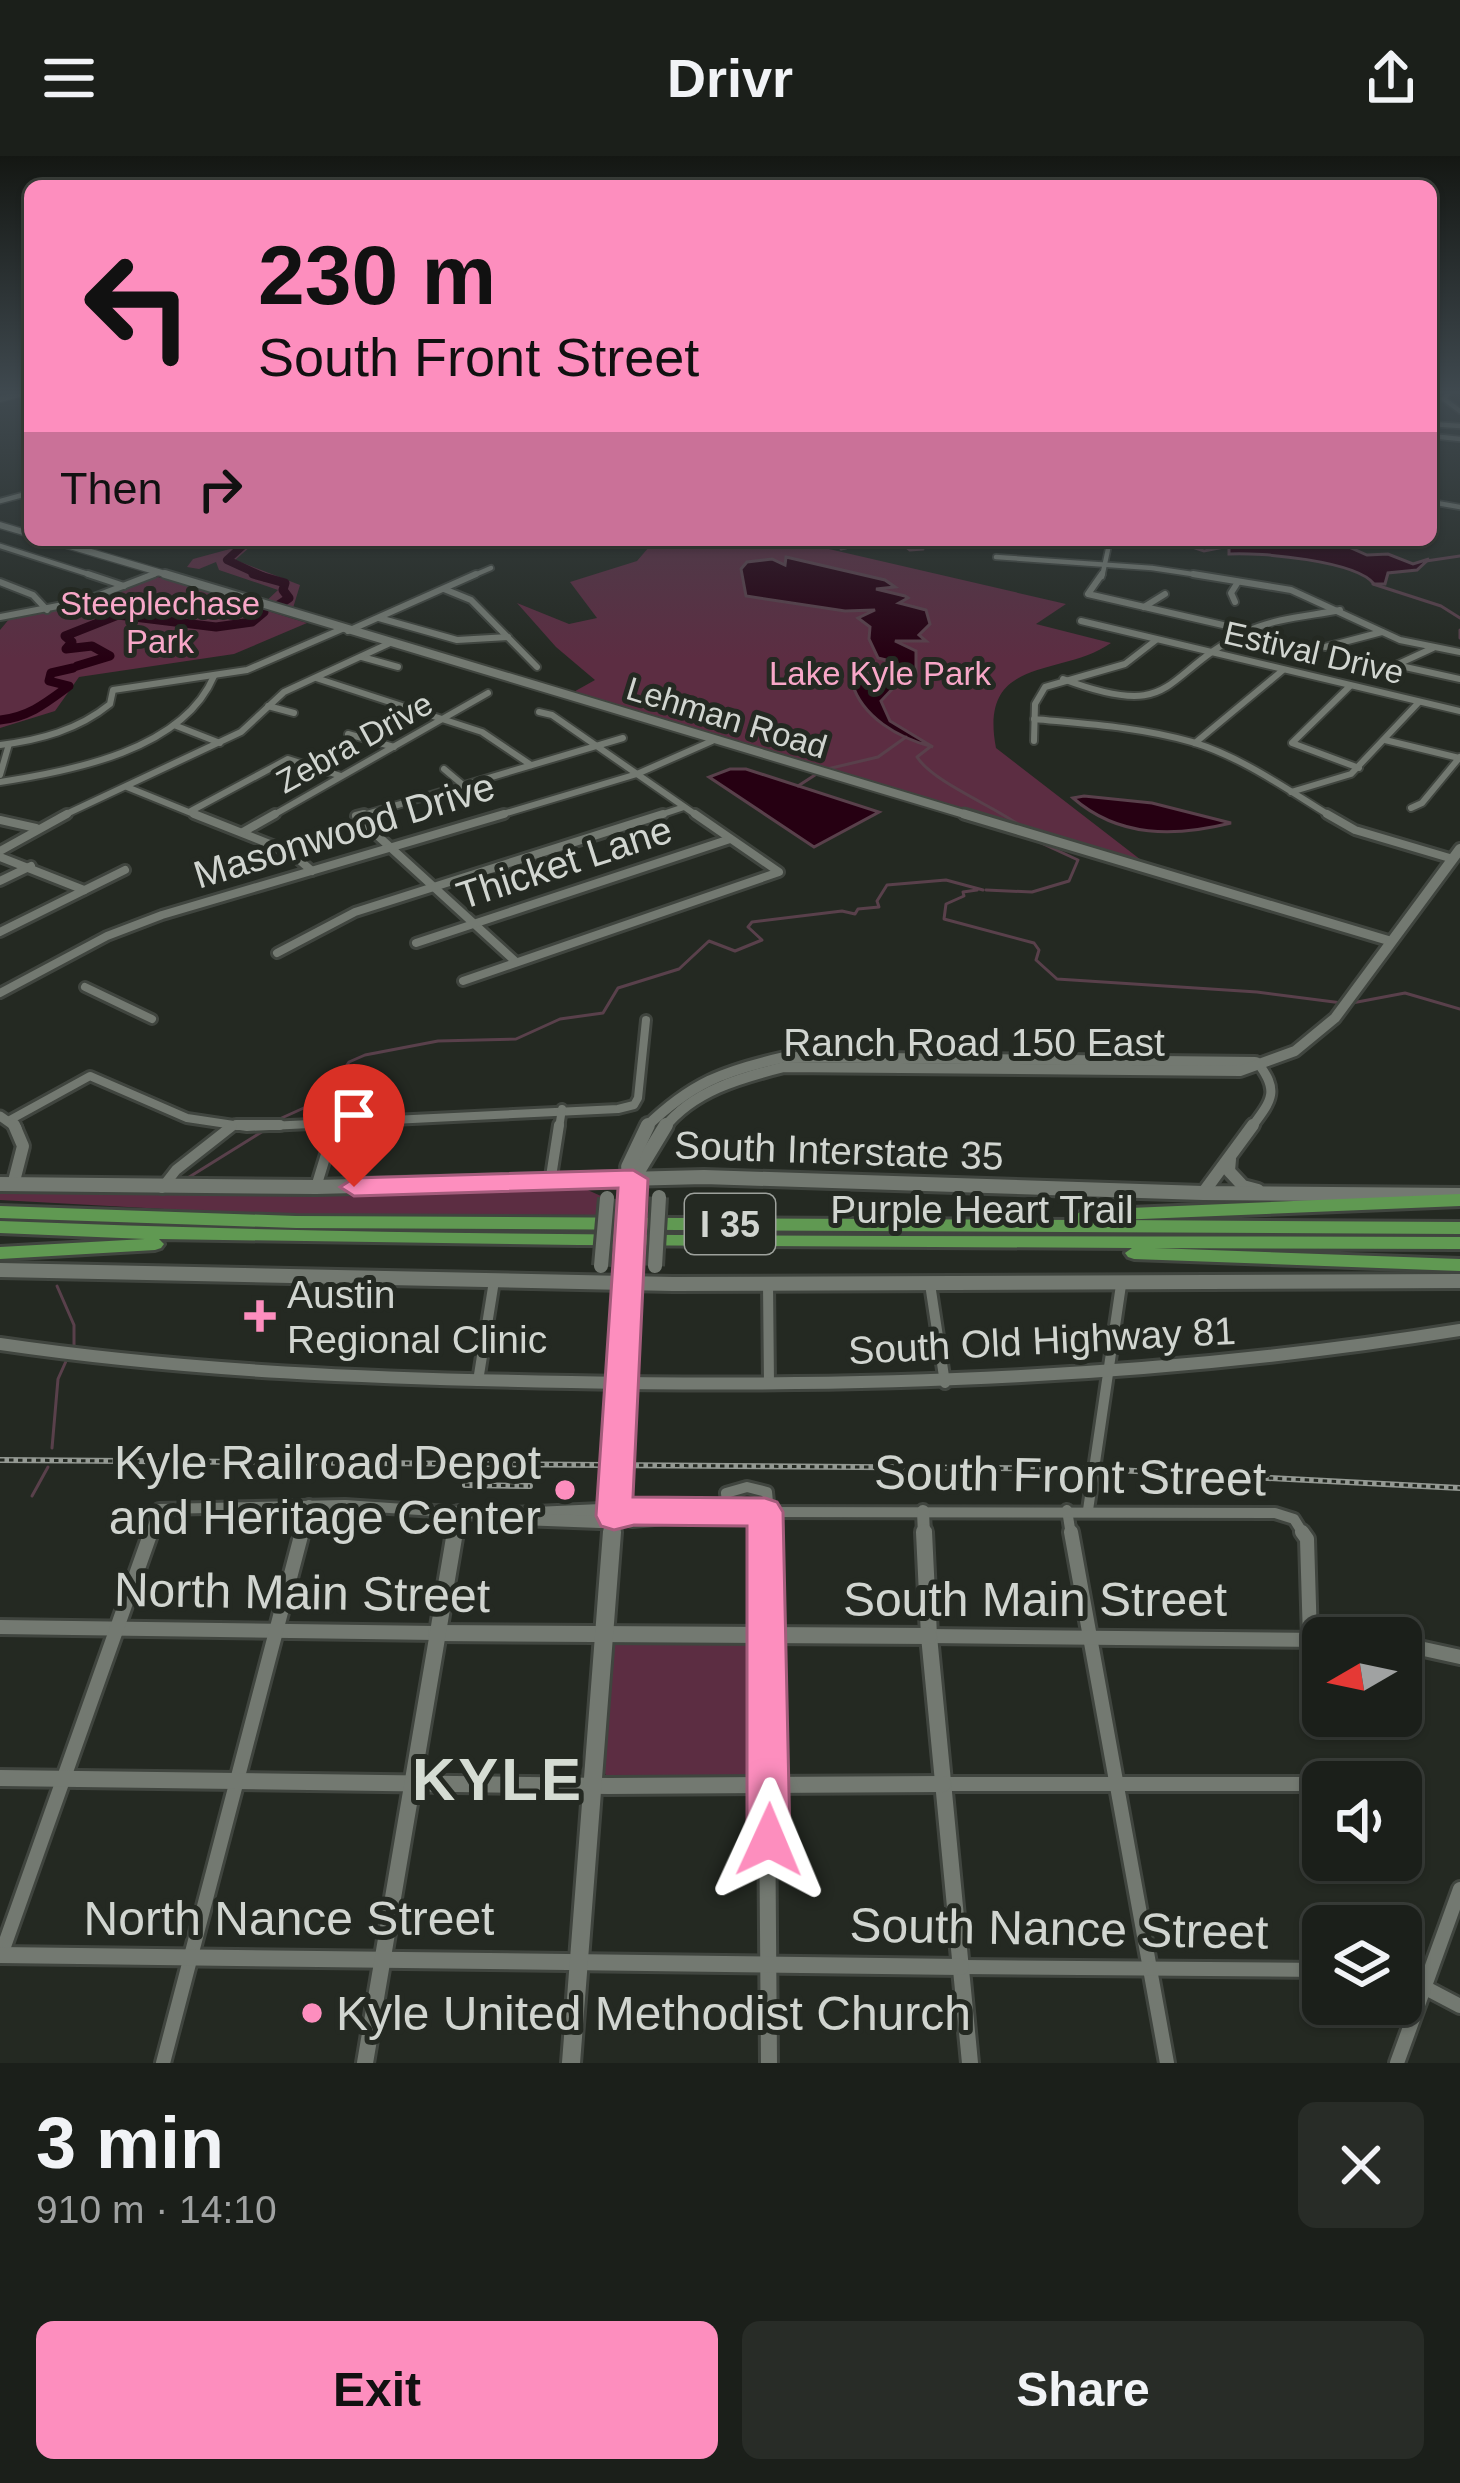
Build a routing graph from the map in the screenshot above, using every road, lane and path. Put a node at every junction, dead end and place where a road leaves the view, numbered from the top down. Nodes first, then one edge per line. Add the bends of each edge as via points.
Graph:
1 (0, 546) edge
2 (70, 546) edge
3 (1108, 546) edge
4 (996, 557) dead end
5 (1104, 564) junction
6 (491, 568) dead end
7 (158, 573) junction
8 (1238, 581) junction
9 (0, 582) edge
10 (124, 586) junction
11 (444, 589) junction
12 (1165, 594) dead end
13 (1235, 602) dead end
14 (1144, 607) junction
15 (47, 610) junction
16 (1340, 610) junction
17 (0, 617) edge
18 (378, 618) junction
19 (1081, 621) dead end
20 (345, 630) junction
21 (1249, 632) junction
22 (1382, 632) junction
23 (508, 637) junction
24 (1157, 640) junction
25 (390, 644) junction
26 (1325, 647) dead end
27 (1433, 648) junction
28 (1460, 652) edge
29 (1219, 654) junction
30 (362, 656) junction
31 (537, 667) dead end
32 (398, 668) dead end
33 (1284, 670) junction
34 (214, 676) junction
35 (315, 678) junction
36 (1063, 679) junction
37 (1460, 679) edge
38 (1350, 686) junction
39 (488, 693) dead end
40 (1419, 702) junction
41 (268, 706) junction
42 (1460, 711) edge
43 (539, 712) dead end
44 (294, 713) dead end
45 (1034, 719) junction
46 (440, 721) junction
47 (175, 725) junction
48 (348, 734) dead end
49 (623, 738) dead end
50 (1385, 740) junction
51 (712, 741) junction
52 (1034, 741) dead end
53 (220, 743) junction
54 (1195, 743) junction
55 (4, 744) edge
56 (596, 746) junction
57 (394, 747) junction
58 (1460, 758) edge
59 (531, 765) junction
60 (1359, 768) junction
61 (444, 769) dead end
62 (637, 774) junction
63 (341, 776) junction
64 (0, 779) edge
65 (463, 784) junction
66 (127, 787) junction
67 (1291, 793) junction
68 (684, 807) junction
69 (1411, 808) dead end
70 (191, 811) junction
71 (0, 820) edge
72 (36, 828) junction
73 (243, 832) junction
74 (730, 839) junction
75 (390, 848) junction
76 (0, 854) edge
77 (1456, 854) edge
78 (31, 866) junction
79 (125, 870) dead end
80 (312, 872) junction
81 (0, 881) edge
82 (433, 887) junction
83 (84, 890) junction
84 (475, 923) junction
85 (0, 932) edge
86 (1390, 941) junction
87 (416, 943) dead end
88 (277, 953) dead end
89 (516, 962) junction
90 (463, 981) dead end
91 (86, 987) dead end
92 (0, 993) edge
93 (152, 1019) dead end
94 (646, 1020) dead end
95 (1257, 1062) junction
96 (987, 1063) junction
97 (634, 1105) junction
98 (562, 1109) junction
99 (656, 1113) junction
100 (5, 1118) edge
101 (336, 1123) junction
102 (232, 1126) junction
103 (1231, 1156) junction
104 (676, 1177) junction
105 (633, 1179) junction
106 (590, 1180) junction
107 (550, 1183) junction
108 (7, 1184) edge
109 (316, 1187) junction
110 (162, 1188) junction
111 (1203, 1193) junction
112 (1270, 1194) junction
113 (1460, 1198) edge
114 (0, 1212) edge
115 (0, 1227) edge
116 (1460, 1228) edge
117 (939, 1234) junction
118 (254, 1235) junction
119 (1460, 1243) edge
120 (0, 1253) edge
121 (1460, 1265) edge
122 (0, 1270) edge
123 (626, 1274) junction
124 (494, 1281) junction
125 (577, 1281) junction
126 (1460, 1281) edge
127 (768, 1283) junction
128 (673, 1284) junction
129 (930, 1284) junction
130 (1121, 1285) junction
131 (1460, 1330) edge
132 (0, 1344) edge
133 (1108, 1375) junction
134 (478, 1381) junction
135 (625, 1383) junction
136 (945, 1383) junction
137 (769, 1384) junction
138 (309, 1505) junction
139 (1067, 1510) junction
140 (1088, 1510) junction
141 (923, 1511) junction
142 (458, 1512) junction
143 (724, 1512) junction
144 (767, 1512) junction
145 (494, 1515) joint
146 (614, 1516) junction
147 (1314, 1617) edge
148 (0, 1627) edge
149 (115, 1628) junction
150 (273, 1630) junction
151 (436, 1633) junction
152 (602, 1635) junction
153 (929, 1636) junction
154 (1090, 1637) junction
155 (768, 1638) junction
156 (1302, 1639) edge
157 (1422, 1649) edge
158 (1460, 1657) edge
159 (0, 1778) edge
160 (62, 1779) junction
161 (232, 1782) junction
162 (1117, 1782) junction
163 (414, 1783) junction
164 (592, 1784) junction
165 (943, 1784) junction
166 (1302, 1784) edge
167 (769, 1785) junction
168 (1460, 1889) edge
169 (0, 1955) edge
170 (188, 1958) junction
171 (578, 1959) junction
172 (383, 1960) junction
173 (769, 1963) junction
174 (961, 1967) junction
175 (1149, 1968) junction
176 (1302, 1970) edge
177 (1422, 1985) edge
178 (1427, 1987) junction
179 (1460, 2006) edge
180 (163, 2063) edge
181 (365, 2063) edge
182 (571, 2063) edge
183 (769, 2063) edge
184 (970, 2063) edge
185 (1167, 2063) edge
186 (1397, 2063) edge

1 - 10 street
2 - 7 street, Lehman Road
3 - 5 street
4 - 5 street
5 - 8 street
5 - 14 street via 1088,594
6 - 11 street
7 - 10 street
7 - 20 street, Lehman Road
8 - 13 street
8 - 16 street via 1303,593
9 - 15 street
10 - 15 street
11 - 18 street
11 - 23 street via 471,600
12 - 14 street
14 - 21 street
15 - 17 street
16 - 21 street
16 - 22 street
18 - 20 street
18 - 23 street via 457,640
19 - 24 street, Estival Drive
20 - 25 street, Lehman Road
20 - 34 street via 258,667
21 - 29 street
22 - 26 street
22 - 27 street
23 - 31 street
24 - 29 street, Estival Drive
24 - 36 street via 1125,664
25 - 30 street
25 - 51 street, Lehman Road
27 - 28 street
27 - 37 street via 1396,665
29 - 33 street, Estival Drive
29 - 36 street via 1178,687 1145,700
30 - 32 street
30 - 35 street
33 - 38 street, Estival Drive
33 - 54 street
34 - 47 street via 210,692
34 - 55 street via 112,690 100,713
35 - 41 street
35 - 46 street
36 - 45 street via 1039,694
38 - 40 street, Estival Drive
38 - 60 street via 1292,742
39 - 46 street, Zebra Drive
40 - 42 street, Estival Drive
40 - 50 street
41 - 44 street
41 - 53 street
43 - 56 street
45 - 52 street
45 - 54 street
46 - 57 street, Zebra Drive
46 - 59 street via 495,738
47 - 53 street
47 - 64 street via 61,773
48 - 57 street
49 - 56 street
50 - 58 street
50 - 60 street
51 - 62 street, Masonwood Drive
51 - 86 street, Lehman Road
53 - 66 street
54 - 67 street
55 - 64 street
56 - 59 street
56 - 62 street
57 - 63 street, Zebra Drive
58 - 69 street
59 - 65 street
60 - 67 street
61 - 65 street
62 - 68 street
62 - 75 street, Masonwood Drive
63 - 70 street via 288,759
63 - 73 street, Zebra Drive
65 - 75 street via 356,816
66 - 70 street
66 - 72 street
67 - 77 street via 1365,835
68 - 74 street
68 - 82 street
70 - 73 street
71 - 72 street
72 - 76 street
73 - 80 street via 290,852
74 - 84 street, Thicket Lane
74 - 89 street via 779,872
75 - 80 street, Masonwood Drive
75 - 82 street
76 - 78 street
77 - 86 main road, Ranch Road 150 East
78 - 81 street
78 - 83 street
79 - 83 street
80 - 92 street, Masonwood Drive via 125,929
82 - 84 street
82 - 88 street via 341,917
83 - 85 street
84 - 87 street, Thicket Lane
84 - 89 street
86 - 95 main road, Ranch Road 150 East via 1316,1037
89 - 90 street
91 - 93 street
94 - 97 street
95 - 96 main road, Ranch Road 150 East via 1211,1072
95 - 103 street via 1274,1083 1274,1097
96 - 99 main road, Ranch Road 150 East via 785,1057 706,1079
96 - 105 main road, Ranch Road 150 East via 818,1064 758,1073 696,1098
97 - 98 street
97 - 99 street
98 - 101 street
98 - 107 street
99 - 105 main road, Ranch Road 150 East via 634,1149
100 - 102 street via 90,1076 158,1108
100 - 108 street via 24,1150
101 - 102 street
101 - 109 street
102 - 110 street
103 - 111 street
103 - 112 street via 1229,1171 1243,1186
104 - 105 main road, South Interstate 35
104 - 111 main road, South Interstate 35
104 - 128 main road, bridge via 658,1197 655,1266
105 - 106 main road, South Interstate 35
105 - 123 main road, bridge
106 - 107 main road, South Interstate 35
106 - 125 main road, bridge via 608,1198 601,1266
107 - 109 main road, South Interstate 35
108 - 110 main road, South Interstate 35
109 - 110 main road, South Interstate 35
111 - 112 main road, South Interstate 35
112 - 113 main road, South Interstate 35
113 - 117 highway
114 - 117 highway, Purple Heart Trail / I 35
115 - 118 highway, Purple Heart Trail / I 35
116 - 117 highway, Purple Heart Trail / I 35
117 - 118 highway, Purple Heart Trail / I 35
117 - 119 highway, Purple Heart Trail / I 35
117 - 121 highway
118 - 120 highway
122 - 124 main road
123 - 125 main road
123 - 128 main road
123 - 135 main road
124 - 125 main road
124 - 134 street
126 - 130 main road
127 - 128 main road
127 - 129 main road
127 - 137 street
129 - 130 main road
129 - 136 street
130 - 133 street
131 - 133 street, South Old Highway 81
132 - 134 street, South Old Highway 81 via 270,1375
133 - 136 street, South Old Highway 81
133 - 140 street
134 - 135 street, South Old Highway 81
135 - 137 street, South Old Highway 81
135 - 146 main road
136 - 137 street, South Old Highway 81
138 - 142 street
138 - 149 street via 159,1509
138 - 150 street
139 - 140 street, South Front Street
139 - 141 street, South Front Street
139 - 154 street
140 - 147 street, South Front Street via 1294,1519 1306,1539
141 - 144 street, South Front Street
141 - 153 street
142 - 145 street
142 - 151 street
143 - 144 street, South Front Street
143 - 144 street via 727,1493 747,1487 767,1492
143 - 146 street, South Front Street
144 - 155 street
145 - 146 street, South Front Street via 597,1522
146 - 152 main road
148 - 149 street, North Main Street
149 - 150 street, North Main Street
149 - 160 street
150 - 151 street, North Main Street
150 - 161 street
151 - 152 street, North Main Street
151 - 163 street
152 - 155 street, South Main Street
152 - 164 main road
153 - 154 street, South Main Street
153 - 155 street, South Main Street
153 - 165 street
154 - 156 street, South Main Street
154 - 162 street
155 - 167 street
157 - 158 street
159 - 160 street
160 - 161 street
160 - 169 street
161 - 163 street
161 - 170 street
162 - 165 street
162 - 166 street
162 - 175 street
163 - 164 street
163 - 172 street
164 - 167 street
164 - 171 main road
165 - 167 street
165 - 174 street
167 - 173 street
168 - 178 street
169 - 170 street, North Nance Street
170 - 172 street, North Nance Street
170 - 180 street
171 - 172 street, North Nance Street
171 - 173 street, South Nance Street
171 - 182 main road
172 - 181 street
173 - 174 street, South Nance Street
173 - 183 street
174 - 175 street, South Nance Street
174 - 184 street
175 - 176 street, South Nance Street
175 - 185 street
177 - 178 street
178 - 179 street
178 - 186 street

